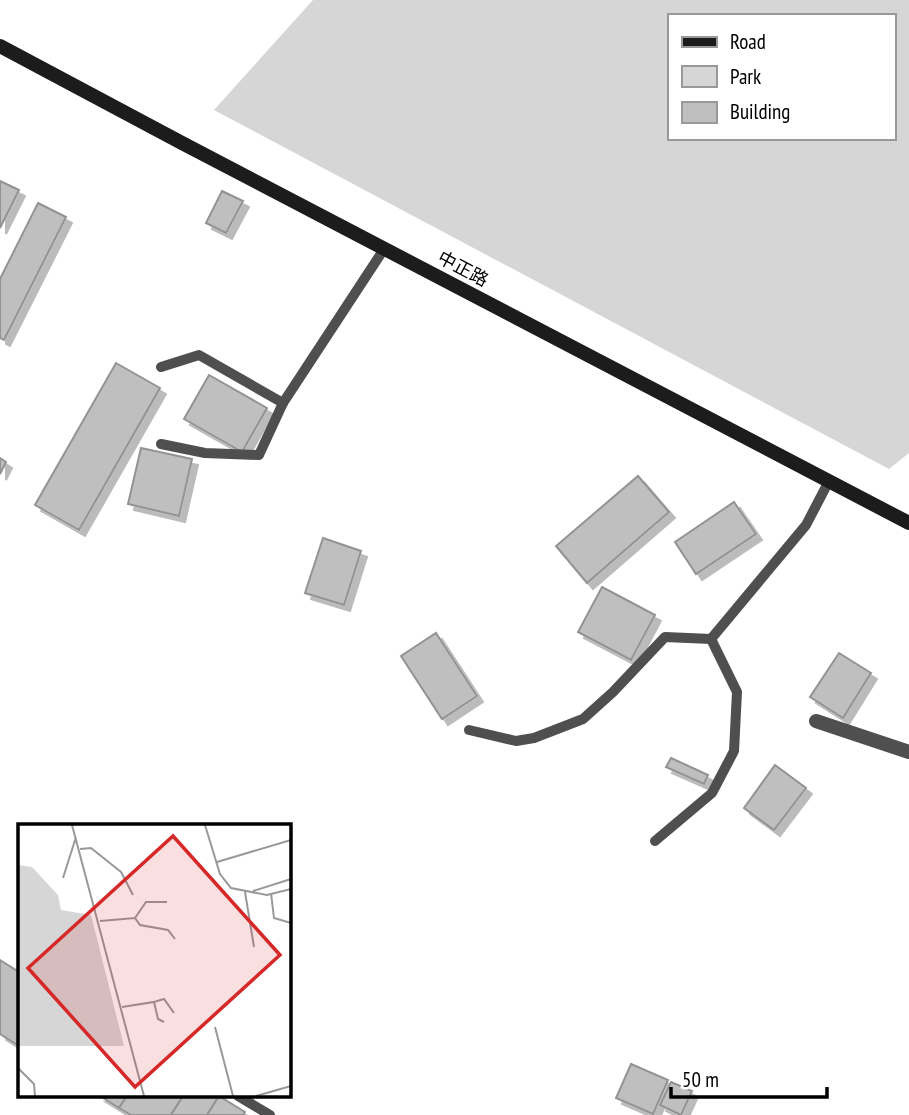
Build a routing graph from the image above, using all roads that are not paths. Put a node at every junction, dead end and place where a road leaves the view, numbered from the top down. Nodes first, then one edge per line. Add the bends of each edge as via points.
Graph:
1 (0, 46) edge
2 (384, 249) junction
3 (161, 367) dead end
4 (283, 403) junction
5 (160, 443) dead end
6 (829, 481) junction
7 (909, 523) edge
8 (711, 639) junction
9 (816, 721) dead end
10 (469, 730) dead end
11 (909, 752) edge
12 (655, 841) dead end
13 (241, 1098) edge
14 (270, 1115) edge

1 - 2 main road, 中正路
2 - 4 lane
2 - 6 main road, 中正路
3 - 4 lane via 199,355
4 - 5 lane via 259,455 205,453
6 - 7 main road, 中正路
6 - 8 lane via 806,525
8 - 10 lane via 665,636 583,719 534,738 516,741
8 - 12 lane via 737,692 734,751 712,793
9 - 11 street
13 - 14 lane

